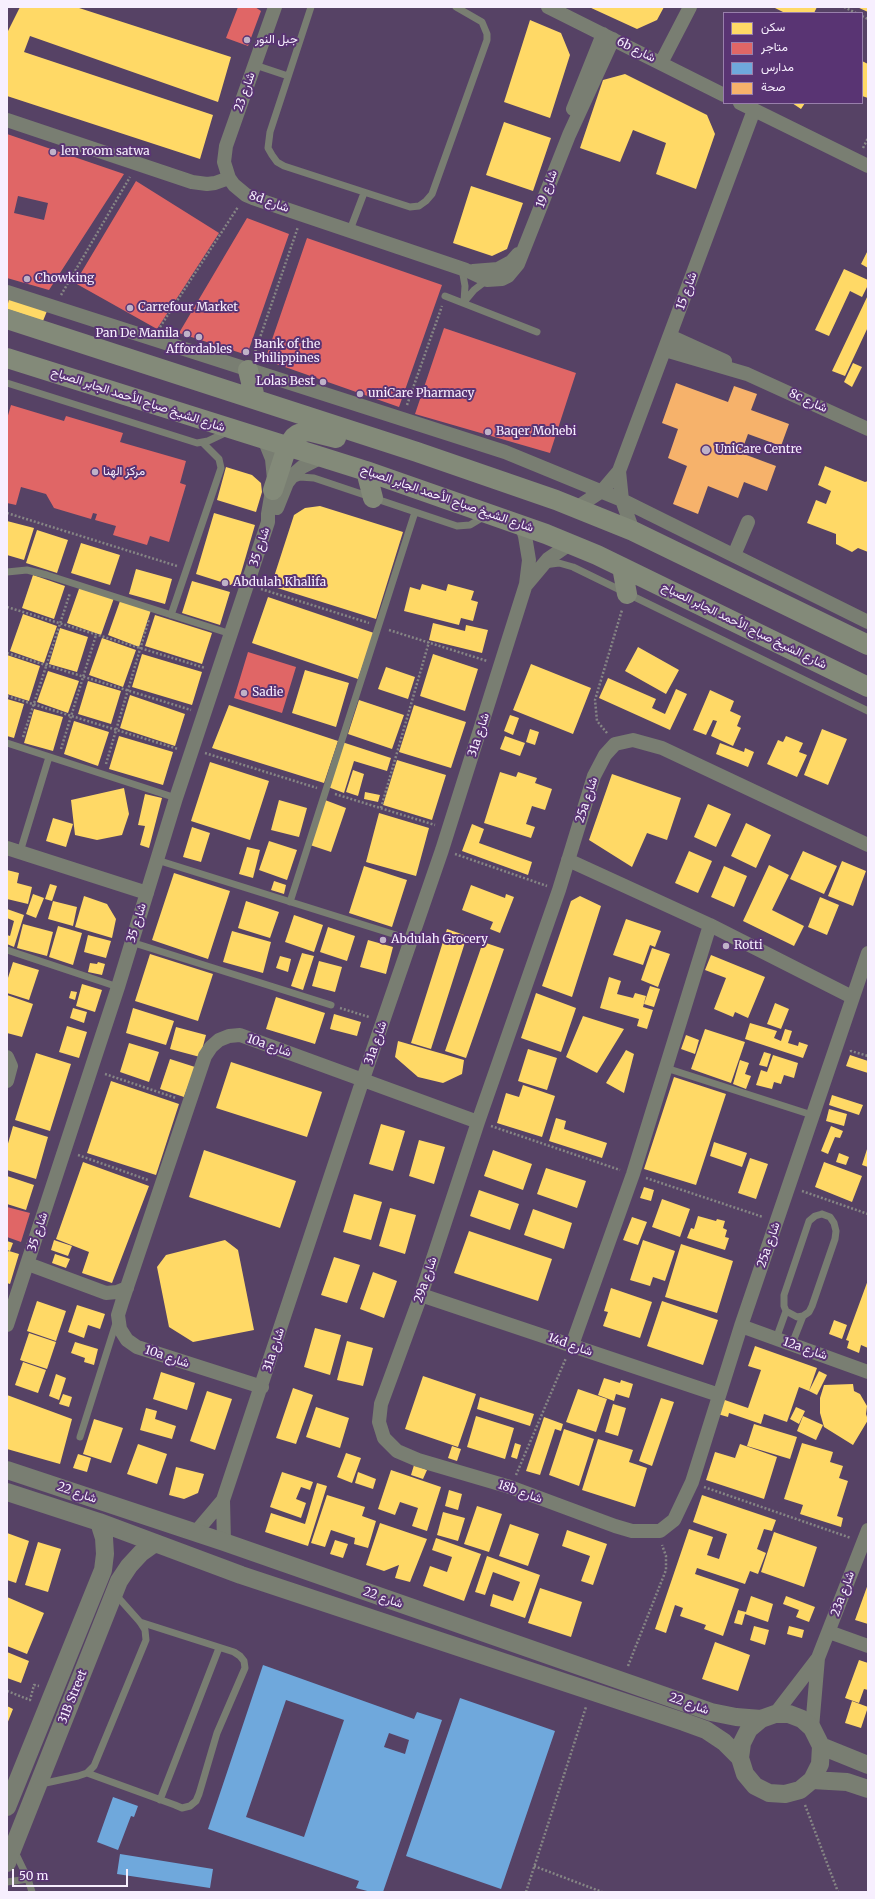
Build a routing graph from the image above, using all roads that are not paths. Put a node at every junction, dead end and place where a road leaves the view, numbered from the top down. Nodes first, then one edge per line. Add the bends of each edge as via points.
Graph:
1 (275, 7) edge
2 (311, 7) edge
3 (456, 7) edge
4 (548, 7) edge
5 (690, 7) edge
6 (608, 36) junction
7 (661, 63) junction
8 (255, 64) junction
9 (288, 76) junction
10 (723, 94) edge
11 (742, 104) edge
12 (754, 110) junction
13 (7, 120) edge
14 (868, 166) edge
15 (229, 178) junction
16 (364, 193) junction
17 (350, 230) junction
18 (464, 270) junction
19 (500, 274) junction
20 (487, 280) junction
21 (7, 292) edge
22 (445, 296) road end
23 (464, 302) junction
24 (7, 319) edge
25 (537, 332) dead end
26 (670, 336) junction
27 (665, 350) junction
28 (7, 358) edge
29 (248, 370) junction
30 (747, 374) junction
31 (7, 383) edge
32 (256, 398) junction
33 (868, 429) edge
34 (233, 430) junction
35 (264, 440) junction
36 (203, 443) junction
37 (287, 447) junction
38 (416, 452) junction
39 (322, 457) junction
40 (366, 471) junction
41 (620, 471) junction
42 (280, 486) junction
43 (602, 491) junction
44 (374, 498) junction
45 (622, 500) junction
46 (576, 508) junction
47 (415, 512) junction
48 (489, 514) junction
49 (748, 522) dead end
50 (521, 524) junction
51 (633, 531) junction
52 (572, 544) junction
53 (734, 555) junction
54 (541, 566) junction
55 (622, 567) junction
56 (7, 572) edge
57 (526, 584) junction
58 (627, 594) junction
59 (171, 615) junction
60 (868, 622) edge
61 (231, 634) junction
62 (868, 645) edge
63 (868, 687) edge
64 (868, 711) edge
65 (7, 742) edge
66 (49, 756) junction
67 (176, 798) junction
68 (868, 845) edge
69 (14, 850) edge
70 (157, 860) junction
71 (568, 860) junction
72 (146, 893) junction
73 (290, 902) junction
74 (710, 925) junction
75 (412, 940) junction
76 (132, 942) junction
77 (7, 950) edge
78 (868, 953) edge
79 (118, 987) junction
80 (852, 997) junction
81 (331, 1005) road end
82 (7, 1057) edge
83 (666, 1068) junction
84 (363, 1079) junction
85 (7, 1081) edge
86 (812, 1115) junction
87 (478, 1122) junction
88 (28, 1264) junction
89 (127, 1288) junction
90 (421, 1295) junction
91 (786, 1311) junction
92 (118, 1316) junction
93 (803, 1316) junction
94 (7, 1325) edge
95 (742, 1326) junction
96 (776, 1339) junction
97 (792, 1344) junction
98 (572, 1345) junction
99 (868, 1372) edge
100 (262, 1387) junction
101 (719, 1395) junction
102 (80, 1437) dead end
103 (384, 1438) joint
104 (7, 1470) edge
105 (7, 1492) edge
106 (223, 1500) junction
107 (99, 1522) junction
108 (660, 1531) joint
109 (196, 1533) junction
110 (865, 1536) edge
111 (224, 1542) junction
112 (155, 1543) junction
113 (114, 1594) junction
114 (140, 1622) junction
115 (829, 1632) junction
116 (868, 1646) edge
117 (219, 1648) junction
118 (818, 1658) junction
119 (768, 1716) junction
120 (812, 1728) junction
121 (821, 1746) junction
122 (740, 1758) junction
123 (868, 1765) edge
124 (87, 1773) junction
125 (39, 1785) junction
126 (806, 1785) junction
127 (868, 1789) edge
128 (160, 1800) junction
129 (7, 1807) edge
130 (10, 1856) edge
131 (28, 1879) junction
132 (7, 1882) edge
133 (32, 1892) edge

1 - 8 street, شارع 23
2 - 9 lane
3 - 16 lane via 482,22 486,27 487,40 432,194 418,206 410,207
4 - 6 street, 6b شارع
5 - 7 street
6 - 7 street, 6b شارع
6 - 19 street, شارع 19 via 526,244
7 - 10 street, 6b شارع
8 - 9 lane
8 - 15 street, شارع 23 via 226,146 224,162
9 - 16 lane via 268,140 268,148 272,155 284,166
11 - 12 street
12 - 14 street
12 - 26 street, شارع 15
13 - 15 street via 199,184 215,184
15 - 17 street, 8d شارع via 246,195
16 - 17 lane
17 - 18 street, 8d شارع
18 - 19 street, 8d شارع
18 - 20 street, 8d شارع
18 - 23 lane
19 - 20 street, 8d شارع
20 - 23 lane
21 - 29 street
22 - 23 lane
23 - 25 lane via 487,314
24 - 32 main road
26 - 27 street, شارع 15
26 - 30 street, 8c شارع
27 - 30 street, 8c شارع
27 - 41 street, شارع 15
28 - 34 main road, شارع الشيخ صباح الأحمد الجابر الصباح
29 - 32 main road
29 - 43 street via 505,452
30 - 33 street, 8c شارع
31 - 36 lane
32 - 38 main road
34 - 35 main road, شارع الشيخ صباح الأحمد الجابر الصباح
34 - 36 lane
35 - 37 main road, شارع الشيخ صباح الأحمد الجابر الصباح
35 - 42 street, شارع 35 via 272,459 274,479
36 - 59 lane via 219,459 221,468
37 - 38 main road via 298,434 308,431 392,456
37 - 39 main road, شارع الشيخ صباح الأحمد الجابر الصباح
37 - 42 main road
38 - 46 main road
39 - 40 main road, شارع الشيخ صباح الأحمد الجابر الصباح
39 - 42 street via 302,467
40 - 44 main road
40 - 48 main road, شارع الشيخ صباح الأحمد الجابر الصباح
41 - 43 street, شارع 15
41 - 45 street, شارع 15
42 - 44 lane via 300,477 314,478
42 - 61 street, شارع 35 via 268,514 268,522
43 - 45 street
43 - 46 street, شارع 15
44 - 47 lane
45 - 51 street, شارع 15
45 - 53 street
46 - 51 main road
47 - 48 lane via 457,526 476,522
47 - 73 lane
48 - 50 main road, شارع الشيخ صباح الأحمد الجابر الصباح
49 - 53 street
50 - 52 main road, شارع الشيخ صباح الأحمد الجابر الصباح
50 - 57 street, 31a شارع via 529,560
51 - 62 main road
52 - 54 street, 31a شارع via 555,553
52 - 55 main road, شارع الشيخ صباح الأحمد الجابر الصباح
53 - 60 street
54 - 57 street, 31a شارع
54 - 58 lane via 559,563 566,565
55 - 58 main road
55 - 63 main road, شارع الشيخ صباح الأحمد الجابر الصباح
56 - 59 lane via 27,570
57 - 75 street, 31a شارع
58 - 64 lane
59 - 61 lane
61 - 67 street, شارع 35
65 - 66 lane
66 - 67 lane
66 - 69 lane
67 - 70 street, شارع 35
68 - 71 street, 25a شارع via 662,748 633,740 615,744 605,755 594,776
69 - 72 street
70 - 72 street, شارع 35
70 - 73 lane
71 - 74 street
71 - 87 street, 25a شارع
72 - 76 street, شارع 35
73 - 75 lane
74 - 80 street
74 - 83 street
75 - 84 street, 31a شارع
76 - 79 street, شارع 35
76 - 81 lane
77 - 79 lane
78 - 80 street, 25a شارع
79 - 88 street, شارع 35
80 - 86 street, 25a شارع
82 - 85 street via 11,1066
83 - 86 lane
83 - 98 street via 633,1174
84 - 87 street, 10a شارع
84 - 89 street, 10a شارع via 250,1038 229,1036 219,1040 208,1052
84 - 100 street, 31a شارع
86 - 95 street, 25a شارع
87 - 90 street, 29a شارع
88 - 89 street via 106,1293
88 - 94 street, شارع 35
89 - 92 street, 10a شارع
90 - 98 street, 14d شارع
90 - 103 street, 29a شارع via 381,1404 379,1422
91 - 93 lane via 797,1317
91 - 93 lane via 783,1300 806,1228 814,1216 822,1214 830,1217 834,1223 835,1239 812,1306
91 - 96 lane
92 - 100 street, 10a شارع via 120,1329 127,1340 137,1347
92 - 102 lane
93 - 97 lane
95 - 96 street, 12a شارع
95 - 101 street, 25a شارع
96 - 97 street, 12a شارع
97 - 99 street, 12a شارع
98 - 101 street, 14d شارع
100 - 106 street, 31a شارع
101 - 108 street, 25a شارع via 692,1482 674,1520
103 - 108 street, 18b شارع via 397,1451 418,1460 510,1488 614,1526 632,1531
104 - 109 street, شارع 22
105 - 107 street, شارع 22
106 - 109 street, 31a شارع
106 - 111 street, 31a شارع
107 - 112 street, شارع 22
107 - 129 street, 31B Street via 105,1554 103,1570
109 - 111 street, شارع 22
110 - 115 street, 23a شارع
111 - 119 street, شارع 22 via 711,1712 736,1717
112 - 113 street, 31B Street via 129,1566
112 - 122 street, شارع 22 via 240,1575 706,1730 724,1742
113 - 114 lane
113 - 125 street, 31B Street
114 - 117 lane
114 - 124 lane via 145,1630 146,1640 98,1757
115 - 116 street
115 - 118 street, 23a شارع
117 - 128 lane
117 - 128 lane via 240,1656 245,1668 217,1733 199,1794 190,1806 182,1808
118 - 119 street, 23a شارع
118 - 120 street, 23a شارع
119 - 120 street via 789,1714 802,1719
119 - 122 street via 749,1729 742,1743
120 - 121 street
121 - 123 street
121 - 126 street via 820,1764
122 - 126 street via 745,1774 755,1786 769,1793 785,1794
124 - 125 lane
124 - 128 lane
125 - 130 street, 31B Street
126 - 127 street via 848,1782
130 - 131 lane
131 - 132 lane
131 - 133 lane

